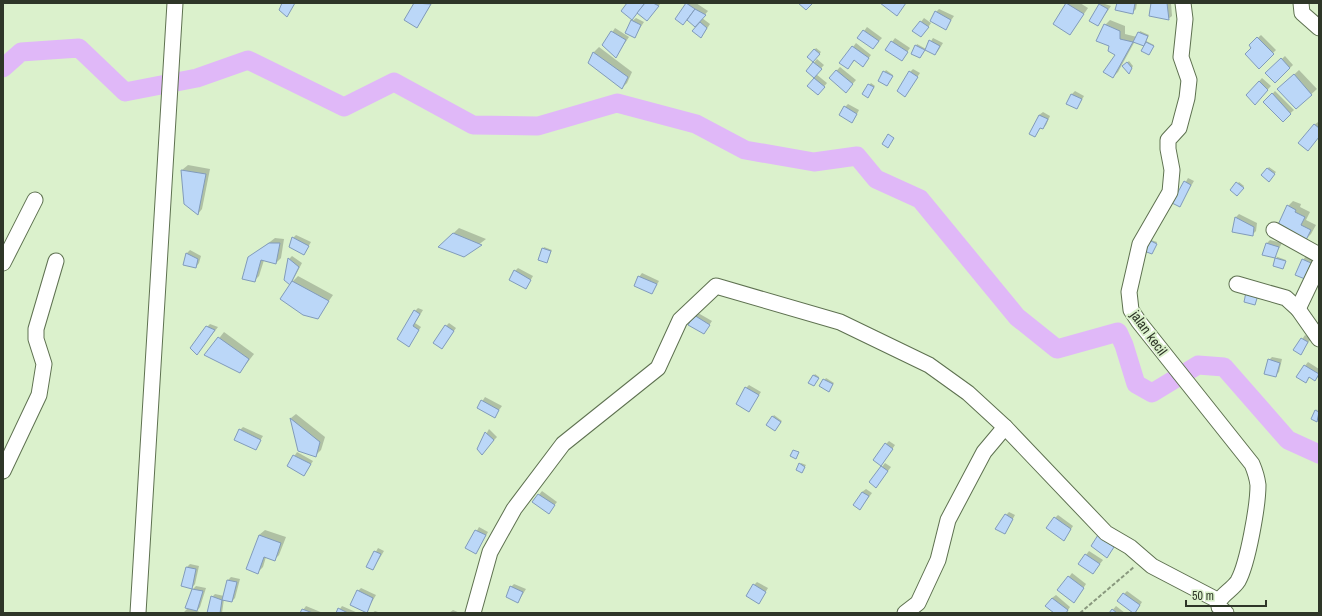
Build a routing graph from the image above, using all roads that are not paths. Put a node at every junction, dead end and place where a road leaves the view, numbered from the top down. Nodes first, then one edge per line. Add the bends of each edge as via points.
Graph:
1 (175, 3) edge
2 (1182, 3) edge
3 (1300, 3) edge
4 (1319, 28) edge
5 (35, 200) dead end
6 (1274, 230) dead end
7 (1319, 255) edge
8 (56, 261) dead end
9 (3, 263) edge
10 (1319, 265) edge
11 (1237, 284) dead end
12 (1298, 309) junction
13 (1319, 339) edge
14 (1005, 427) junction
15 (3, 471) edge
16 (1223, 607) edge
17 (138, 613) edge
18 (473, 613) edge
19 (905, 613) edge

1 - 17 street
2 - 16 street, jalan kecil via 1185,19 1181,57 1189,80 1182,118 1168,140 1172,170 1170,192 1140,244 1129,299 1131,310 1143,327 1252,464 1256,474 1258,485 1251,537 1241,574
3 - 4 street via 1302,13
5 - 9 street
6 - 7 street
8 - 15 street via 36,329 36,339 44,364 39,395
10 - 12 street
11 - 12 street via 1286,298
12 - 13 street
14 - 16 street via 1106,533 1130,547 1152,566
14 - 18 street via 968,393 922,362 840,322 716,286 680,320 658,368 563,444 514,509 490,552
14 - 19 street via 984,452 948,520 938,560 918,603

